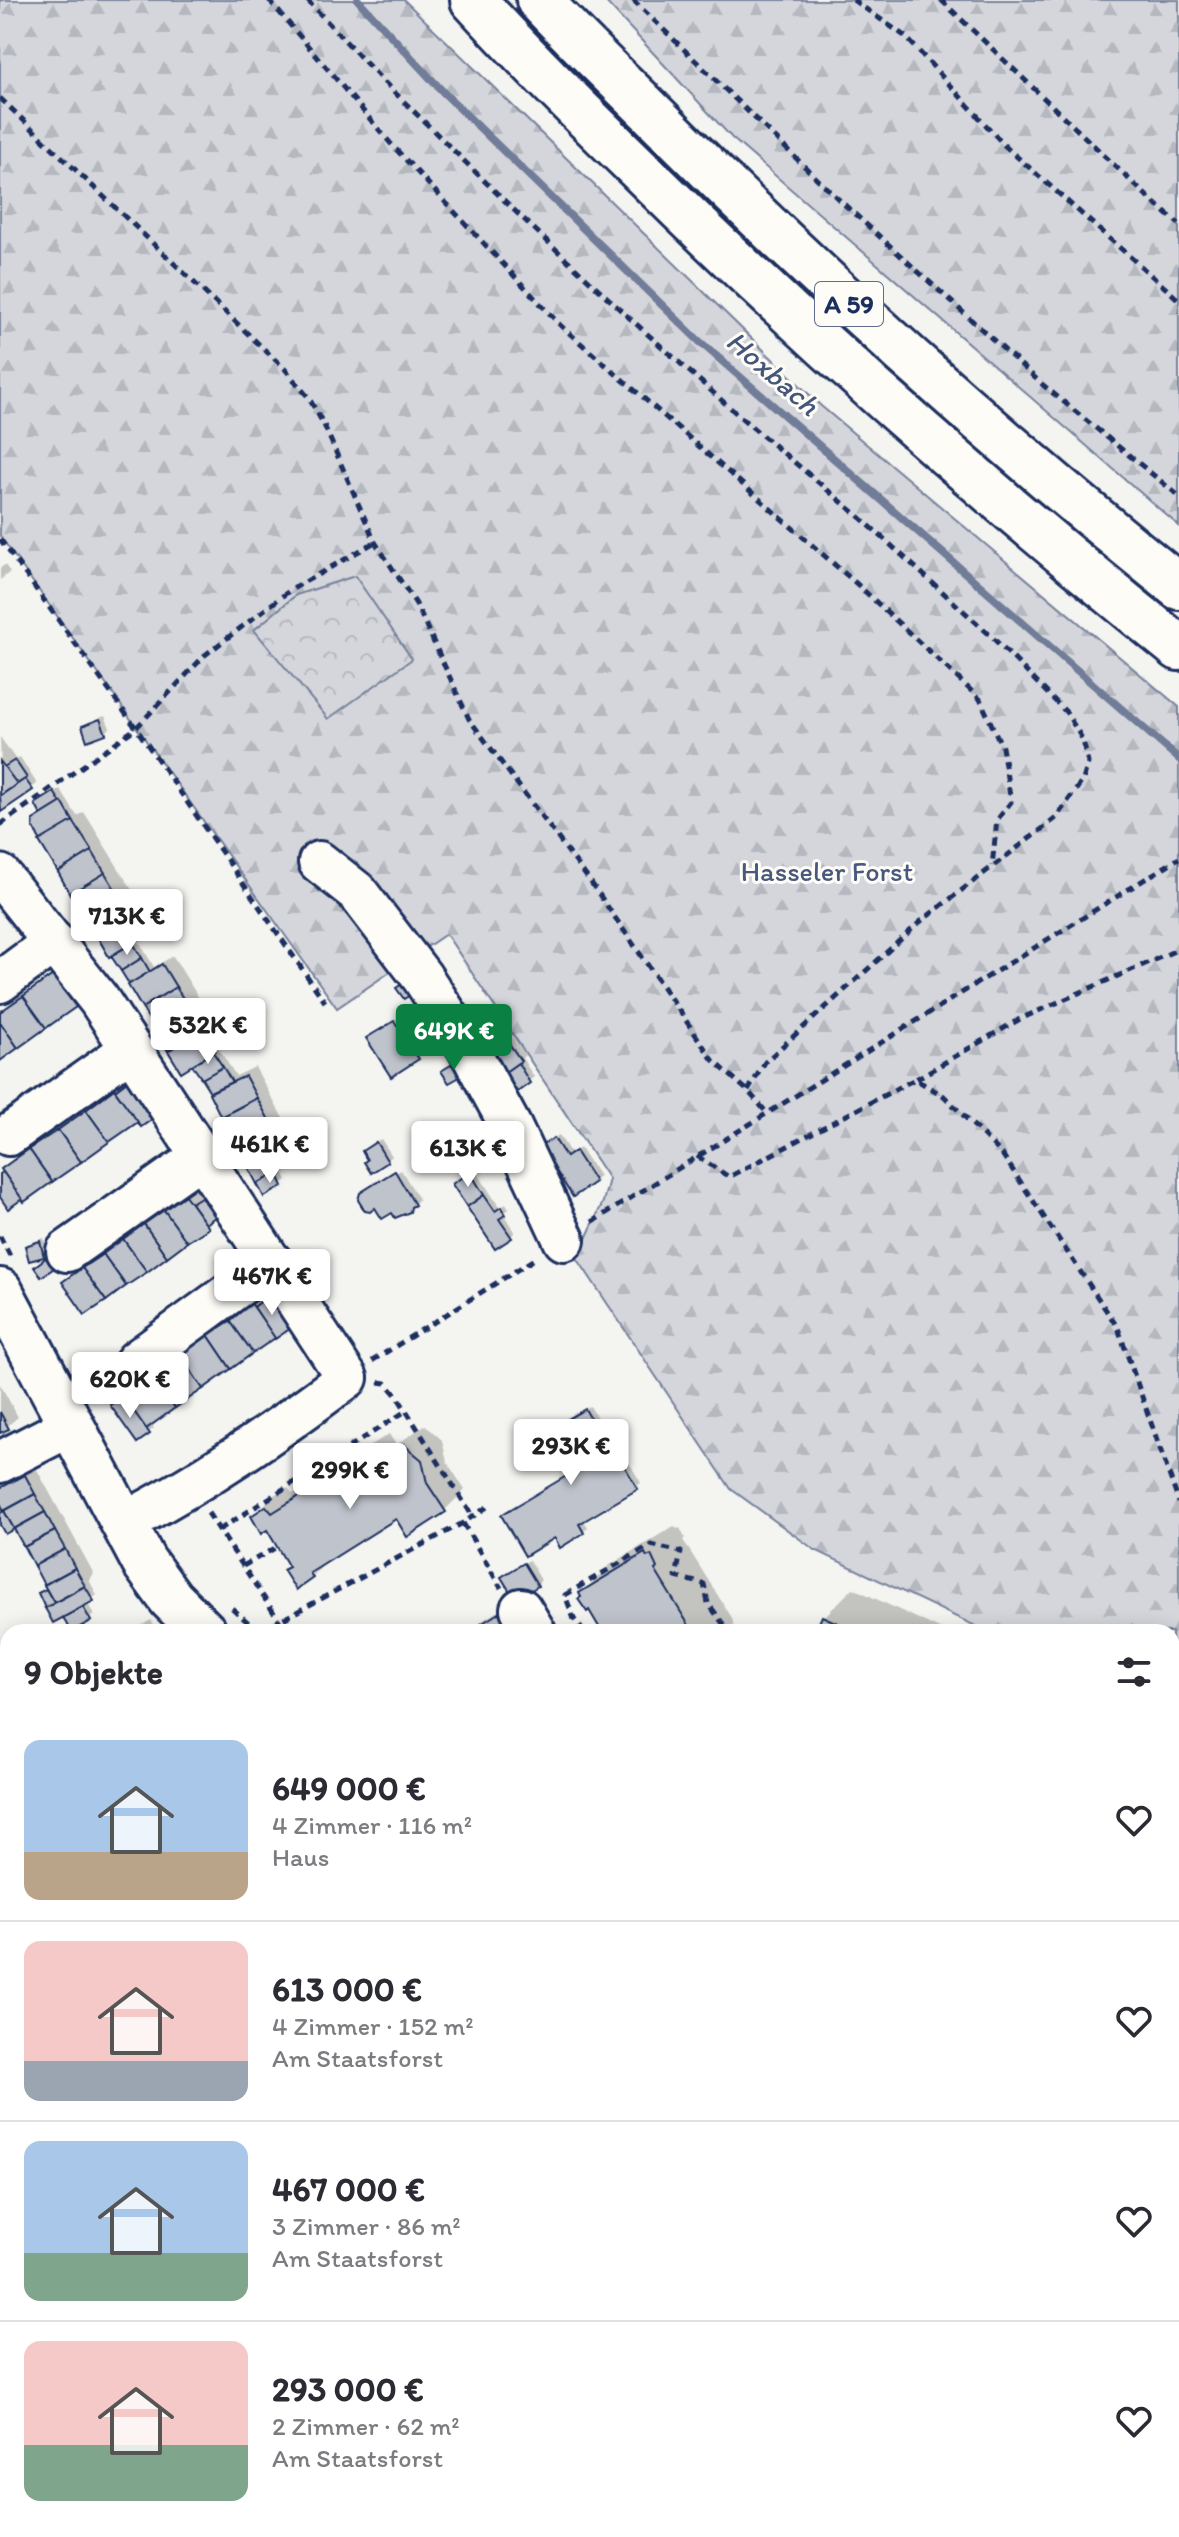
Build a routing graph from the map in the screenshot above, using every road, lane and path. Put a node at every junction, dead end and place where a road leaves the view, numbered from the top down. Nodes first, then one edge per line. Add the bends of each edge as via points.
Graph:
1 (269, 0) edge
2 (307, 0) edge
3 (473, 0) edge
4 (539, 0) edge
5 (633, 0) edge
6 (853, 0) edge
7 (941, 0) edge
8 (0, 98) edge
9 (1179, 224) edge
10 (1179, 300) edge
11 (1179, 496) edge
12 (0, 539) edge
13 (375, 542) junction
14 (1179, 587) edge
15 (1179, 648) edge
16 (136, 728) junction
17 (0, 825) edge
18 (1179, 858) edge
19 (319, 862) dead end
20 (992, 867) junction
21 (0, 875) edge
22 (54, 942) junction
23 (1179, 949) edge
24 (0, 982) edge
25 (325, 1002) dead end
26 (131, 1049) junction
27 (915, 1079) junction
28 (748, 1091) junction
29 (779, 1106) dead end
30 (767, 1113) dead end
31 (9, 1135) dead end
32 (202, 1156) junction
33 (697, 1156) dead end
34 (564, 1240) dead end
35 (67, 1251) dead end
36 (272, 1262) junction
37 (0, 1291) edge
38 (136, 1361) dead end
39 (347, 1378) junction
40 (406, 1411) junction
41 (70, 1426) junction
42 (0, 1462) edge
43 (189, 1484) junction
44 (1179, 1503) edge
45 (490, 1505) dead end
46 (473, 1517) junction
47 (123, 1523) junction
48 (463, 1523) junction
49 (219, 1530) junction
50 (277, 1547) dead end
51 (243, 1566) junction
52 (178, 1616) edge
53 (528, 1620) edge
54 (280, 1622) junction
55 (276, 1624) edge
56 (578, 1624) edge
57 (723, 1624) edge

1 - 20 path via 392,145 561,326 980,699 1002,747 1011,802 997,820
2 - 20 path via 380,78 603,293 955,603 1066,712 1083,740 1088,763 1083,780 1055,819
3 - 15 main road, A 59 via 728,257 893,408
4 - 14 main road, A 59 via 760,222 914,364
5 - 11 path via 835,196 1043,385
6 - 10 path via 906,37 1006,147
7 - 9 path
8 - 13 path via 285,369 324,425
12 - 16 path
13 - 16 path via 289,591 205,655
13 - 28 path via 416,604 469,719 592,884 713,1060
16 - 17 path
16 - 25 path
18 - 29 path
19 - 34 street via 357,892 467,1046
20 - 28 path via 920,922 765,1062
21 - 22 street
22 - 24 street
22 - 26 street
23 - 27 path via 1020,1019
26 - 31 street
26 - 32 street
27 - 33 path via 729,1177
27 - 44 path via 944,1096 1002,1154 1118,1328
28 - 30 path
32 - 35 street
32 - 36 street
36 - 38 street
36 - 39 street
37 - 41 main road
39 - 40 path via 386,1383
39 - 43 street via 290,1438
40 - 46 path
40 - 49 path
41 - 42 street
41 - 47 main road
43 - 47 street
43 - 49 path
45 - 46 path
46 - 48 path
47 - 52 main road
48 - 53 path via 508,1601
48 - 54 path
49 - 51 path
50 - 51 path
51 - 54 path
54 - 55 path
56 - 57 path via 565,1595 651,1545 681,1552 676,1577 704,1584 708,1603

